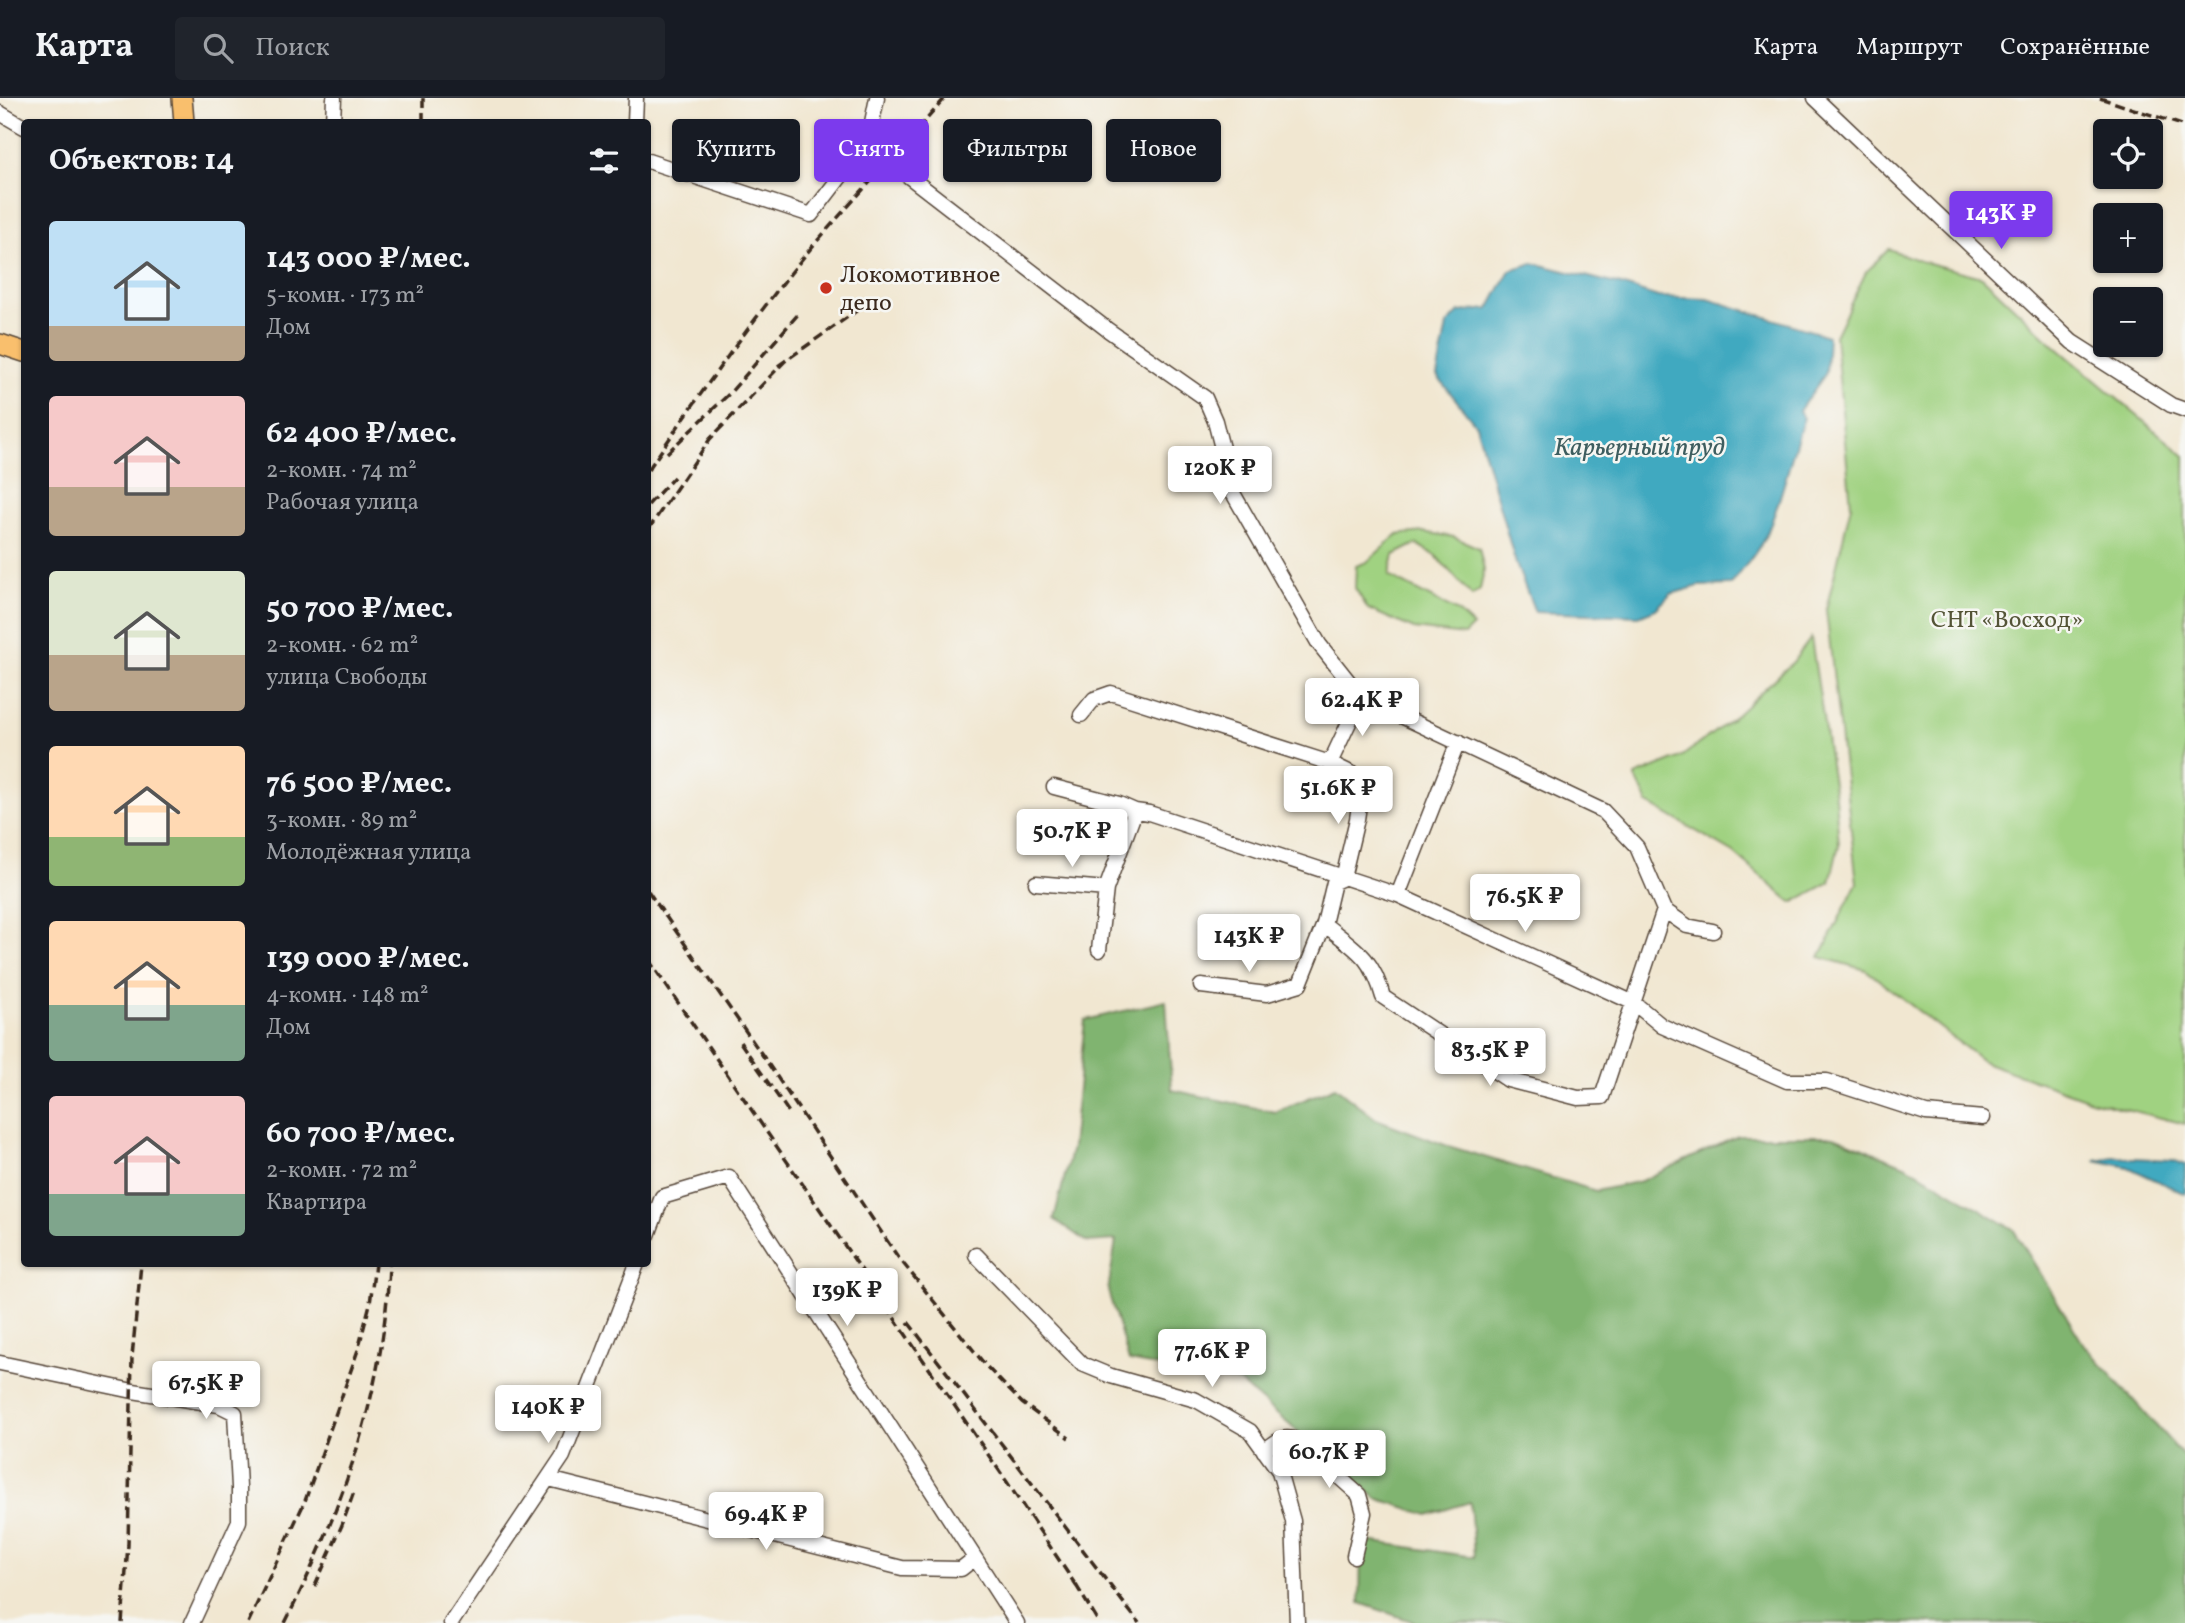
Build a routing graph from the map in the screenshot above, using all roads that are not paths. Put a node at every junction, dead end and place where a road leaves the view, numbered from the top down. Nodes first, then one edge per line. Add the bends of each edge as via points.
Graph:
1 (182, 98) edge
2 (334, 98) edge
3 (636, 98) edge
4 (877, 98) edge
5 (1815, 98) edge
6 (0, 113) edge
7 (184, 119) edge
8 (333, 119) edge
9 (635, 119) edge
10 (872, 119) edge
11 (21, 125) edge
12 (651, 162) edge
13 (836, 182) edge
14 (916, 182) edge
15 (0, 344) edge
16 (21, 351) edge
17 (2185, 410) edge
18 (1362, 697) junction
19 (1081, 715) dead end
20 (1458, 742) junction
21 (1330, 763) junction
22 (1054, 787) dead end
23 (1135, 811) junction
24 (1343, 878) junction
25 (1036, 883) dead end
26 (1106, 889) junction
27 (1398, 895) junction
28 (1664, 910) junction
29 (1324, 924) junction
30 (1713, 931) dead end
31 (1099, 950) dead end
32 (1201, 986) dead end
33 (1634, 1003) junction
34 (1983, 1118) dead end
35 (651, 1228) edge
36 (976, 1255) dead end
37 (636, 1267) edge
38 (0, 1363) edge
39 (1264, 1451) junction
40 (549, 1479) junction
41 (1354, 1556) dead end
42 (975, 1558) junction
43 (192, 1623) edge
44 (451, 1623) edge
45 (1017, 1623) edge
46 (1297, 1623) edge

1 - 7 main road
2 - 8 street
3 - 9 street
4 - 10 street
5 - 17 street via 2072,342
6 - 11 street
12 - 13 street via 811,215
14 - 18 street via 1108,330 1205,398 1234,495 1319,645
15 - 16 main road
18 - 20 street
18 - 21 street
19 - 21 street via 1094,699 1111,693
20 - 27 street
20 - 28 street via 1603,811 1637,847
21 - 24 street via 1363,779
22 - 23 street
23 - 24 street
23 - 26 street
24 - 27 street
24 - 29 street via 1334,882
25 - 26 street
26 - 31 street
27 - 33 street
28 - 30 street via 1687,926
28 - 33 street
29 - 32 street via 1300,984 1268,994
29 - 33 street via 1367,958 1383,997 1508,1080 1578,1098 1602,1097
33 - 34 street via 1662,1026 1787,1081 1827,1081 1926,1113
35 - 42 street via 662,1197 729,1177
36 - 39 street via 1082,1364 1196,1400 1250,1431
37 - 40 street via 563,1456
38 - 43 street via 219,1405 235,1413 239,1521
39 - 41 street via 1283,1437 1299,1441 1359,1494 1364,1513
39 - 46 street via 1279,1471 1293,1521
40 - 42 street via 902,1568 961,1569
40 - 44 street
42 - 45 street

